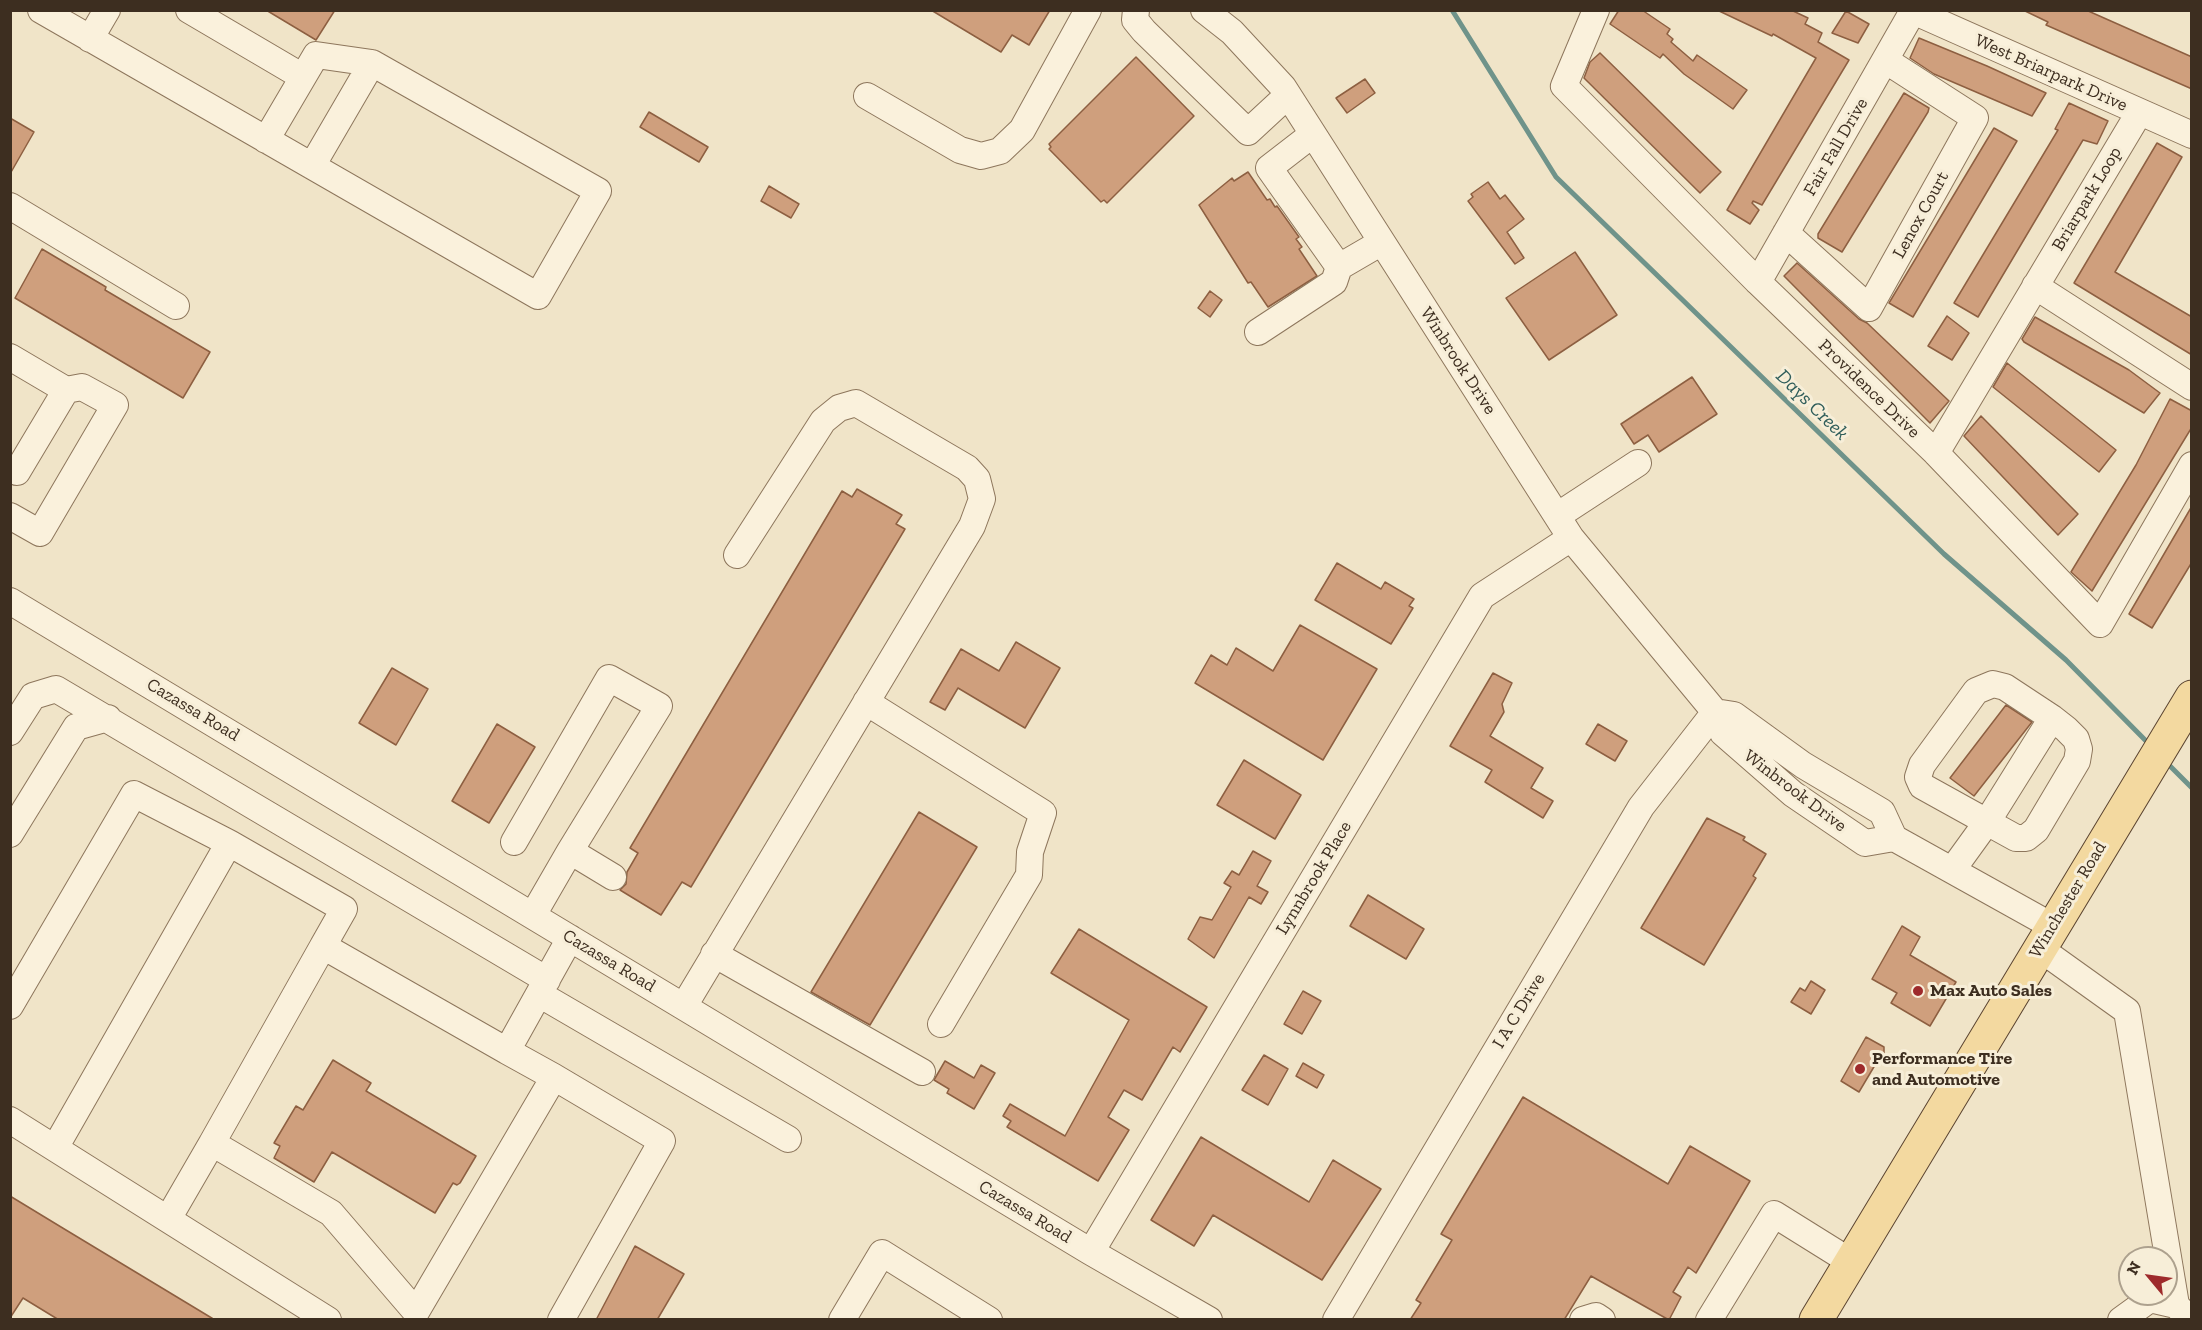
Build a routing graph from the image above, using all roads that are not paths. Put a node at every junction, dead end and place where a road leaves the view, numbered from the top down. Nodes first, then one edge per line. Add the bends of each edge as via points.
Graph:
1 (41, 10) edge
2 (107, 10) edge
3 (189, 10) edge
4 (1088, 10) edge
5 (1136, 10) edge
6 (1203, 10) edge
7 (1596, 10) edge
8 (1912, 11) edge
9 (90, 39) junction
10 (1885, 60) junction
11 (372, 63) junction
12 (303, 77) junction
13 (1288, 95) junction
14 (867, 96) dead end
15 (2139, 113) junction
16 (1313, 134) junction
17 (2192, 135) edge
18 (266, 140) junction
19 (312, 166) junction
20 (10, 206) edge
21 (1786, 233) junction
22 (1382, 242) junction
23 (1340, 267) junction
24 (1758, 282) junction
25 (2035, 286) junction
26 (176, 306) dead end
27 (1258, 332) dead end
28 (10, 357) edge
29 (2192, 387) edge
30 (66, 390) junction
31 (1936, 453) junction
32 (1638, 463) dead end
33 (2192, 465) edge
34 (13, 474) edge
35 (10, 516) edge
36 (1557, 516) junction
37 (1571, 538) junction
38 (737, 555) dead end
39 (10, 601) edge
40 (2192, 698) edge
41 (866, 702) junction
42 (1715, 712) junction
43 (108, 718) junction
44 (2052, 718) junction
45 (10, 732) edge
46 (1988, 822) junction
47 (10, 834) edge
48 (1894, 838) junction
49 (514, 842) dead end
50 (229, 843) junction
51 (570, 851) junction
52 (1953, 869) junction
53 (613, 877) dead end
54 (533, 915) junction
55 (2045, 937) junction
56 (570, 938) junction
57 (323, 946) junction
58 (714, 954) junction
59 (543, 987) junction
60 (10, 1006) edge
61 (684, 1006) junction
62 (941, 1024) dead end
63 (507, 1051) junction
64 (922, 1072) dead end
65 (554, 1077) junction
66 (10, 1120) edge
67 (788, 1139) dead end
68 (212, 1143) junction
69 (55, 1148) junction
70 (168, 1219) junction
71 (1091, 1252) junction
72 (1851, 1262) junction
73 (2183, 1312) edge
74 (414, 1316) edge
75 (328, 1320) edge
76 (561, 1320) edge
77 (842, 1320) edge
78 (989, 1320) edge
79 (1209, 1320) edge
80 (1336, 1320) edge
81 (1583, 1320) edge
82 (1602, 1320) edge
83 (1709, 1320) edge
84 (1816, 1320) edge
85 (2121, 1320) edge

1 - 9 street
2 - 9 street
3 - 12 street
4 - 14 street via 1022,130 1000,151 981,156 960,150
5 - 13 street via 1135,20 1144,31 1248,132
6 - 13 street, Winbrook Drive via 1232,32
7 - 24 street, Providence Drive via 1564,86
8 - 10 street, Fair Fall Drive
8 - 15 street, West Briarpark Drive
9 - 18 street
10 - 21 street, Fair Fall Drive
10 - 21 street, Lenox Court via 1975,118 1869,308
11 - 12 street via 316,55
11 - 19 street
11 - 19 street via 598,191 538,296
12 - 18 street
13 - 16 street, Winbrook Drive
15 - 17 street, West Briarpark Drive
15 - 25 street, Briarpark Loop
16 - 22 street, Winbrook Drive
16 - 23 street via 1269,168
18 - 19 street
20 - 26 street
21 - 24 street, Fair Fall Drive
22 - 23 street
22 - 36 street, Winbrook Drive
23 - 27 street via 1334,282
24 - 31 street, Providence Drive
25 - 29 street
25 - 31 street, Briarpark Loop
28 - 30 street
30 - 34 street
30 - 35 street via 82,387 114,405 40,533
31 - 33 street, Providence Drive via 2100,624
32 - 36 street
36 - 37 street, Winbrook Drive
37 - 42 street, Winbrook Drive
37 - 71 street, Lynnbrook Place via 1482,596
38 - 41 street via 823,421 840,408 856,404 972,473 982,499 972,526
39 - 54 street, Cazassa Road
40 - 55 main road, Winchester Road
41 - 58 street
41 - 62 street via 1043,813 1030,852 1029,875
42 - 48 street, Winbrook Drive via 1734,715 1803,765 1882,812
42 - 48 street, Winbrook Drive via 1723,733 1751,760 1838,826 1865,843
42 - 80 street, I A C Drive via 1641,807
43 - 45 street via 56,689 33,696
43 - 47 street via 76,727
43 - 59 street
44 - 46 street
44 - 46 street via 2076,739 2078,755 2036,830 2026,838 2016,838
44 - 46 street via 1994,684 1976,691 1922,765 1918,777 1922,786
46 - 52 street
48 - 52 street
49 - 51 street via 609,678 659,706
50 - 57 street via 344,909
50 - 60 street via 134,794
50 - 69 street
51 - 53 street
51 - 54 street
52 - 55 street
54 - 56 street, Cazassa Road
55 - 72 main road, Winchester Road
55 - 73 street via 2127,1011
56 - 59 street
56 - 61 street, Cazassa Road
57 - 63 street
57 - 68 street
58 - 61 street
58 - 64 street
59 - 63 street
59 - 67 street
61 - 71 street, Cazassa Road
63 - 65 street
65 - 74 street
65 - 76 street via 662,1141
66 - 69 street
68 - 70 street
68 - 74 street via 331,1213
69 - 70 street
70 - 75 street
71 - 79 street, Cazassa Road
72 - 83 street via 1774,1214
72 - 84 main road, Winchester Road
73 - 85 street via 2150,1299
77 - 78 street via 882,1253
81 - 82 street

